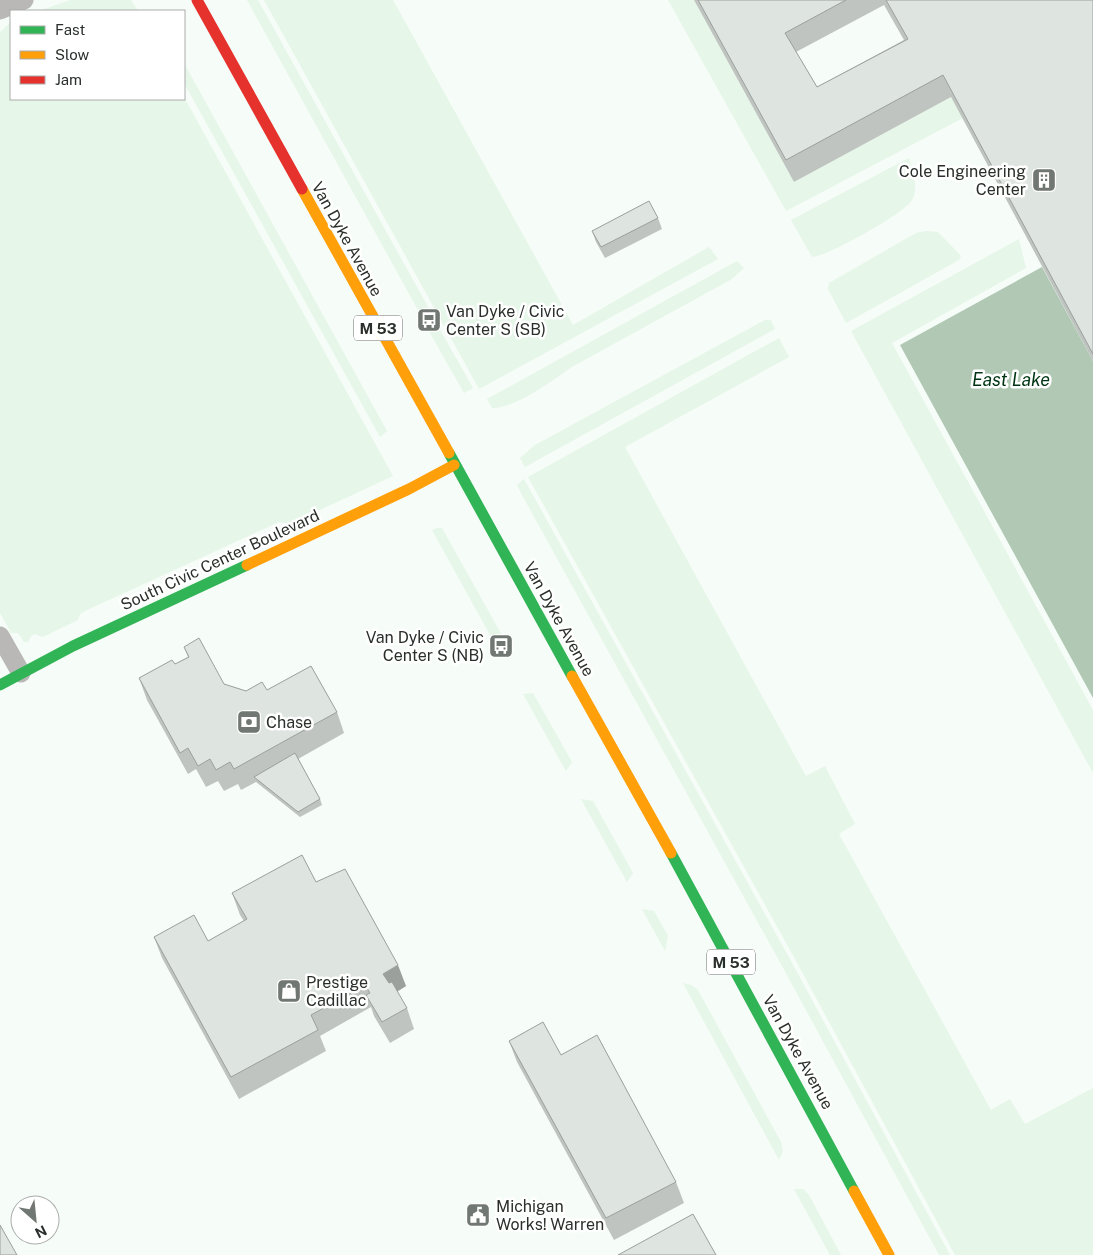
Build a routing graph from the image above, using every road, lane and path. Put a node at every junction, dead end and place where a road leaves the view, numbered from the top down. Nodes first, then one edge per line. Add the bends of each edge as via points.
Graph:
1 (24, 0) edge
2 (197, 0) edge
3 (0, 10) edge
4 (454, 465) junction
5 (0, 636) edge
6 (21, 673) junction
7 (0, 685) edge
8 (889, 1255) edge

1 - 3 street
2 - 4 main road, Van Dyke Avenue / M 53
4 - 6 main road, South Civic Center Boulevard
4 - 8 main road, Van Dyke Avenue / M 53 via 720,942
5 - 6 street
6 - 7 main road, South Civic Center Boulevard

